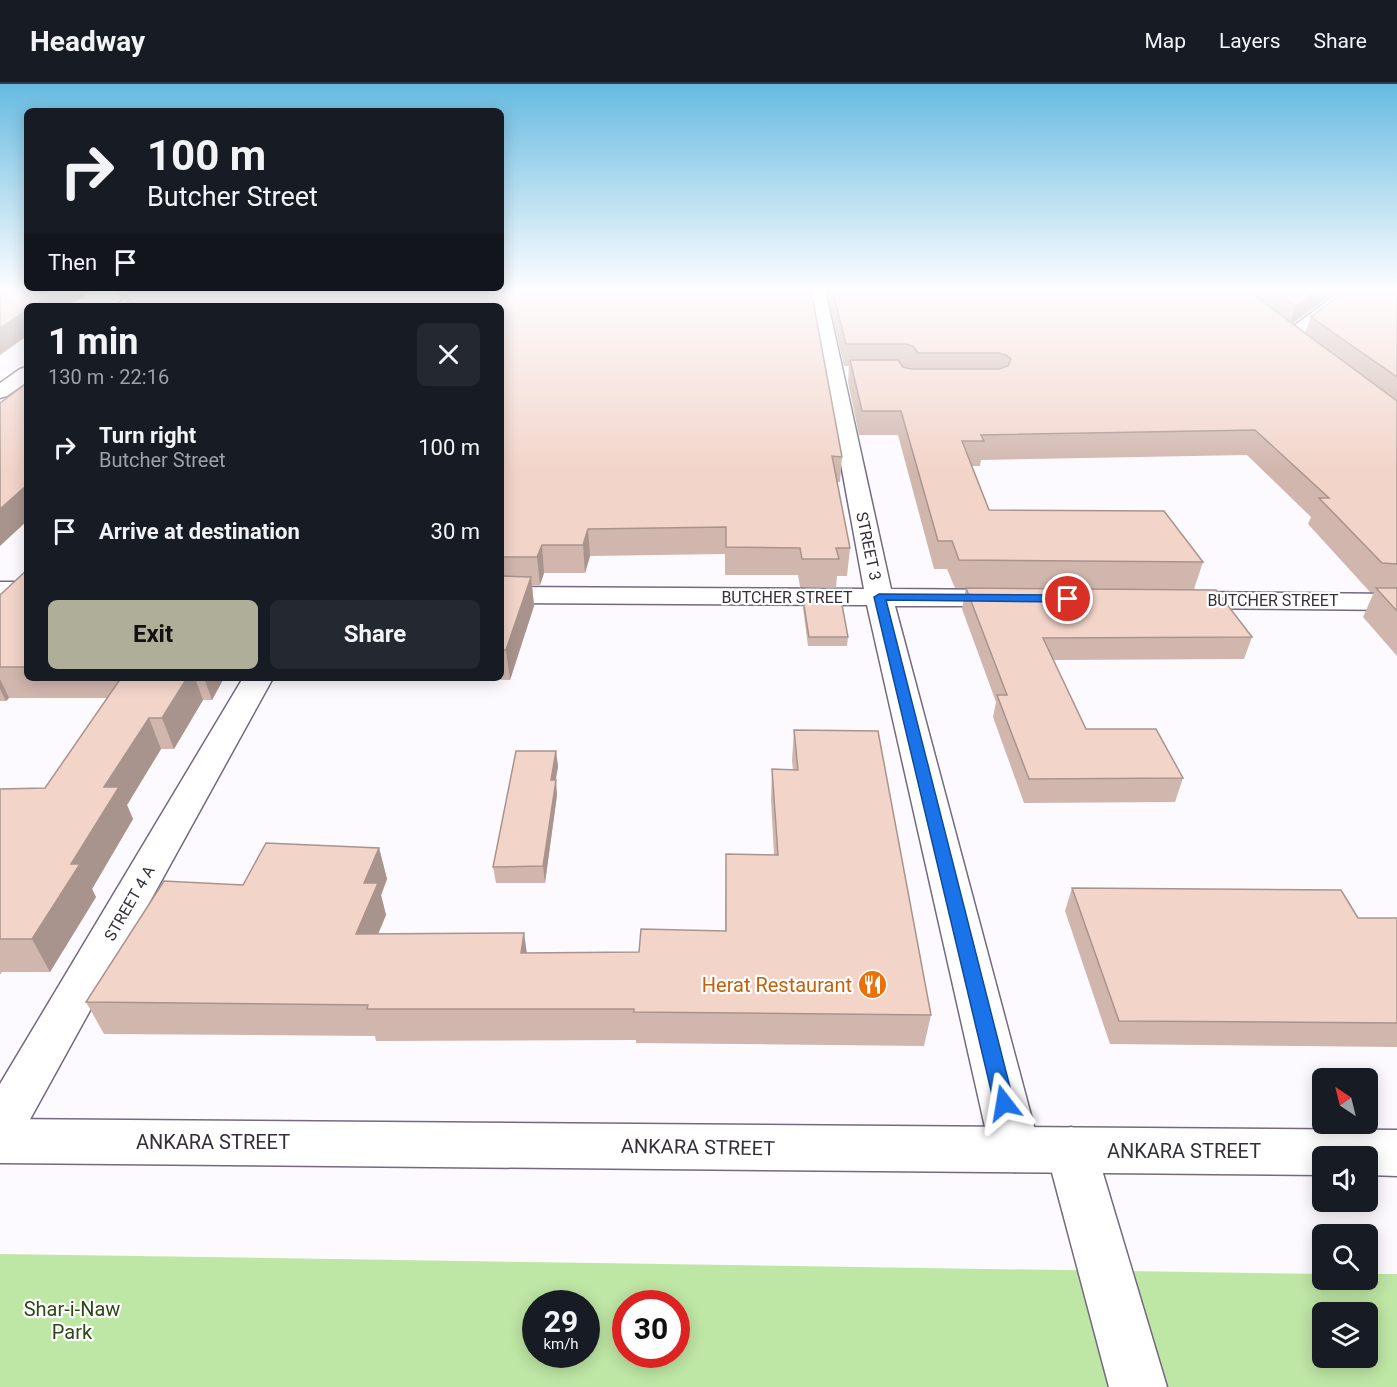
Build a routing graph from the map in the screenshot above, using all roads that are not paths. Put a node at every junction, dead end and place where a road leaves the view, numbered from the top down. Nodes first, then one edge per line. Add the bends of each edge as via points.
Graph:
1 (837, 351) edge
2 (0, 590) edge
3 (24, 590) edge
4 (504, 595) edge
5 (879, 597) junction
6 (1032, 598) edge
7 (1150, 599) edge
8 (1397, 602) edge
9 (256, 681) edge
10 (0, 1128) edge
11 (0, 1141) edge
12 (1016, 1149) junction
13 (1071, 1150) junction
14 (1397, 1153) edge
15 (1138, 1387) edge

1 - 5 street, STREET 3 via 845,374
2 - 3 street
4 - 5 street, BUTCHER STREET
5 - 6 street, BUTCHER STREET
5 - 12 street, STREET 3
7 - 8 street, BUTCHER STREET
9 - 10 street, STREET 4 A
11 - 12 street, ANKARA STREET
12 - 13 street, ANKARA STREET
13 - 14 street, ANKARA STREET
13 - 15 street

